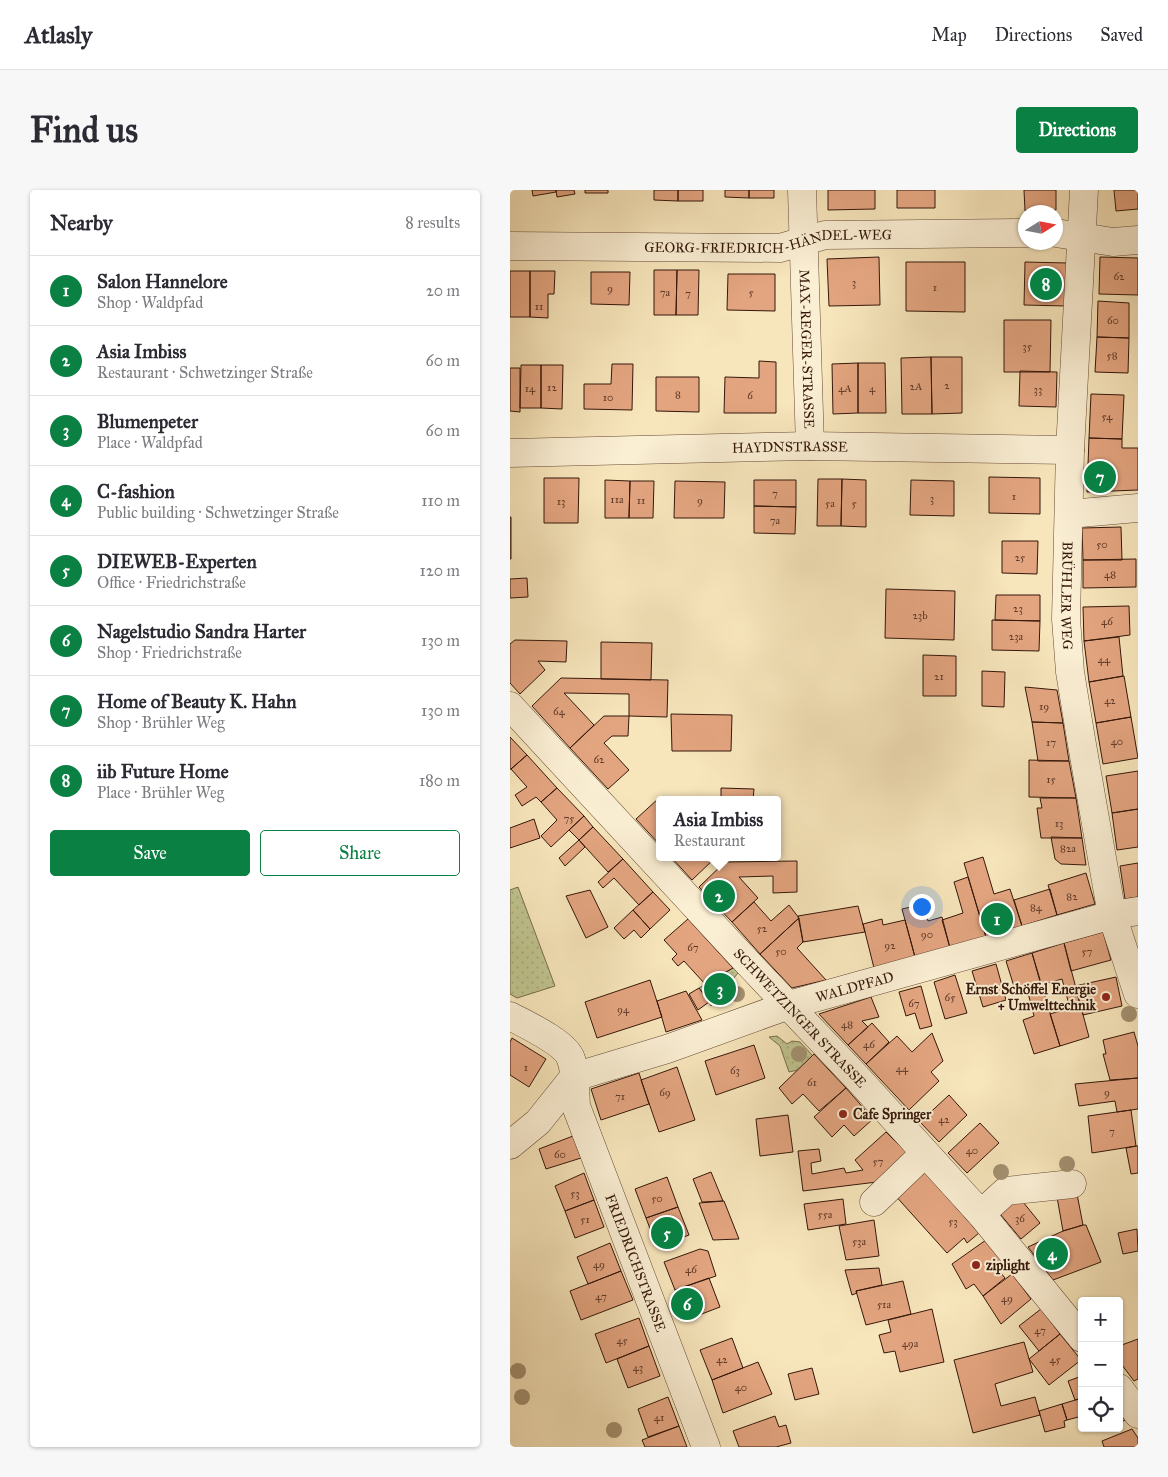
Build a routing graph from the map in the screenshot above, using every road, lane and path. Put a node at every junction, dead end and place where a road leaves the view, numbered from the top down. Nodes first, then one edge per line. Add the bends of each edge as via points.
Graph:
1 (802, 190) edge
2 (1084, 190) edge
3 (1018, 233) edge
4 (1063, 234) edge
5 (1082, 238) junction
6 (1138, 240) edge
7 (803, 242) junction
8 (510, 246) edge
9 (810, 446) junction
10 (1070, 450) junction
11 (510, 453) edge
12 (1138, 508) edge
13 (1069, 514) junction
14 (510, 706) edge
15 (1125, 913) edge
16 (1138, 994) edge
17 (789, 1005) junction
18 (510, 1016) edge
19 (574, 1077) junction
20 (510, 1145) edge
21 (925, 1153) junction
22 (1072, 1184) dead end
23 (874, 1202) dead end
24 (980, 1214) junction
25 (1078, 1333) edge
26 (1123, 1393) edge
27 (1138, 1414) edge
28 (706, 1447) edge

1 - 7 street, MAX-REGER-STRASSE
2 - 5 street, BRÜHLER WEG
3 - 7 street, GEORG-FRIEDRICH-HÄNDEL-WEG via 825,235
4 - 5 street
5 - 6 street via 1114,242
5 - 10 street, BRÜHLER WEG
7 - 8 street, GEORG-FRIEDRICH-HÄNDEL-WEG via 780,248
7 - 9 street, MAX-REGER-STRASSE
9 - 10 street, HAYDNSTRASSE
9 - 11 street, HAYDNSTRASSE
10 - 13 street, BRÜHLER WEG
12 - 13 street
13 - 15 street, BRÜHLER WEG via 1065,589 1069,662 1080,739
14 - 17 street, SCHWETZINGER STRASSE
15 - 16 street, BRÜHLER WEG
15 - 17 street, WALDPFAD
17 - 19 street, WALDPFAD
17 - 21 street, SCHWETZINGER STRASSE
18 - 19 street, FRIEDRICHSTRASSE via 561,1046 570,1057
19 - 20 street via 538,1122
19 - 28 street, FRIEDRICHSTRASSE via 576,1106
21 - 23 street
21 - 24 street, SCHWETZINGER STRASSE
22 - 24 street via 1006,1191
24 - 25 street, SCHWETZINGER STRASSE
26 - 27 street

